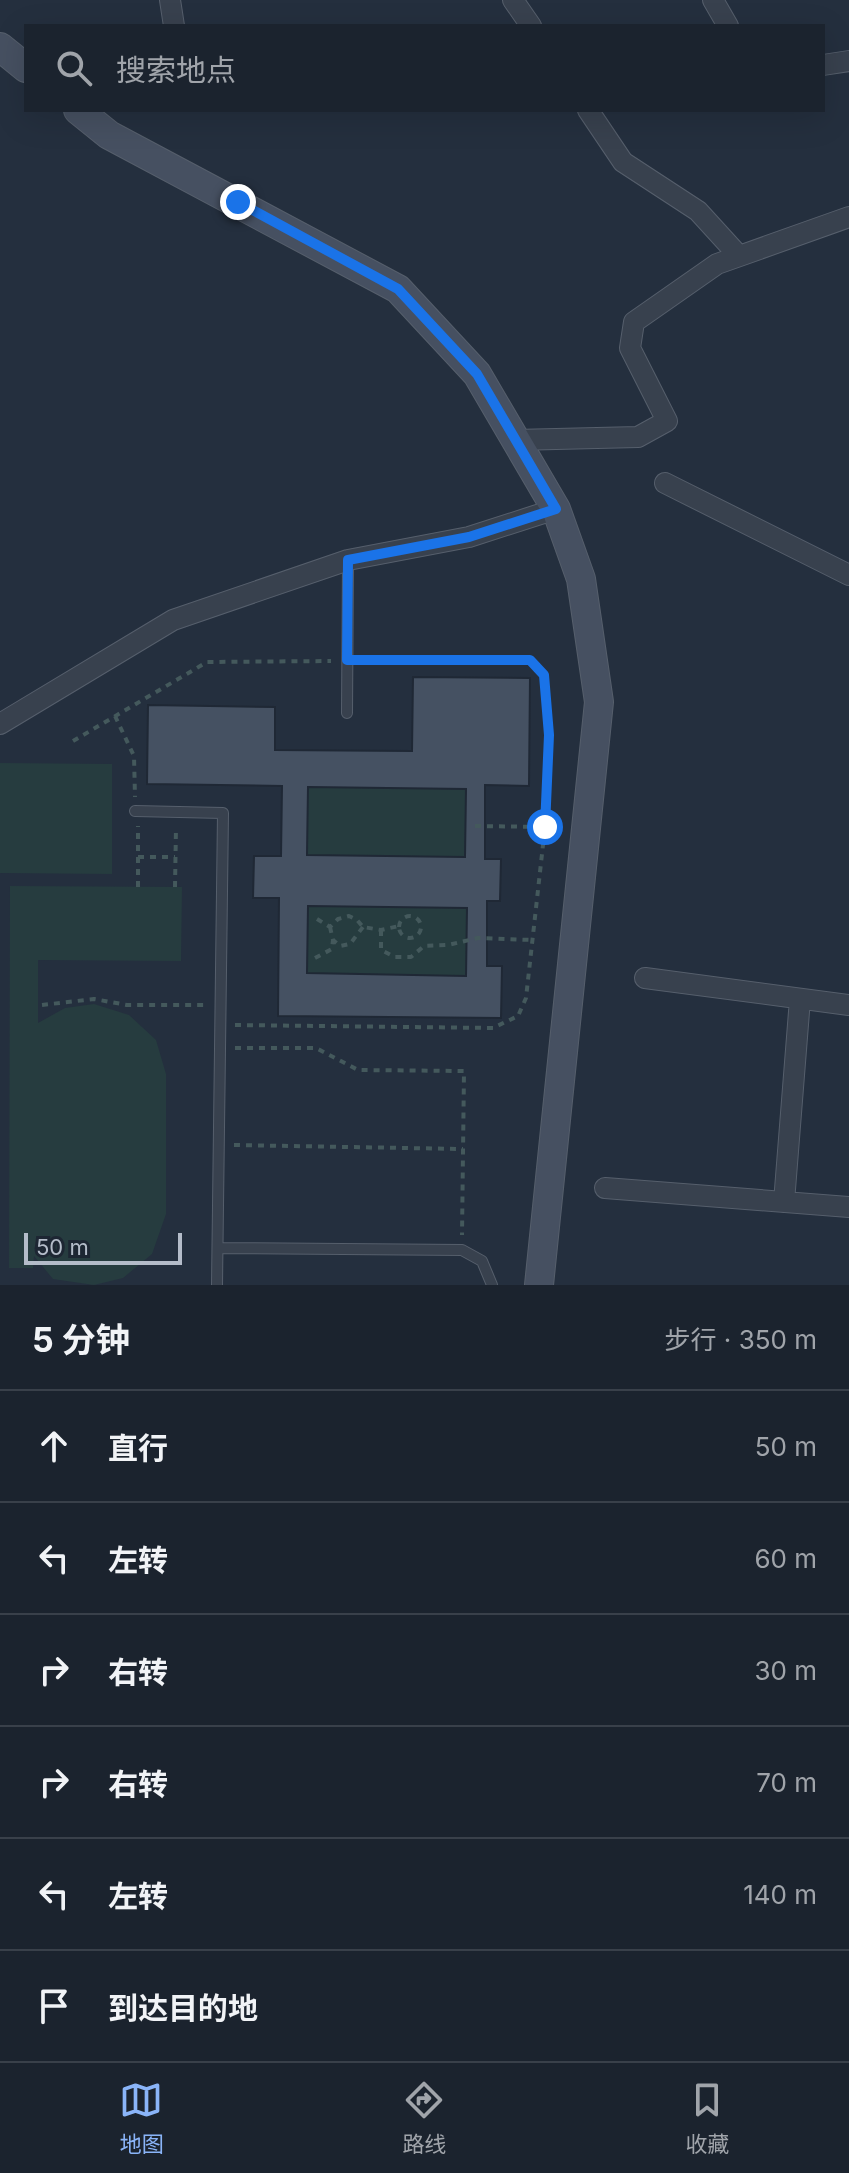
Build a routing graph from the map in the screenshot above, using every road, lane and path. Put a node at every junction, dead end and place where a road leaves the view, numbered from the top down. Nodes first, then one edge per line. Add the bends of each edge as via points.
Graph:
1 (170, 0) edge
2 (513, 0) edge
3 (713, 0) edge
4 (174, 24) edge
5 (530, 24) edge
6 (727, 24) edge
7 (0, 47) edge
8 (849, 61) edge
9 (825, 65) edge
10 (24, 66) edge
11 (80, 112) edge
12 (589, 112) edge
13 (849, 217) edge
14 (739, 256) junction
15 (515, 440) junction
16 (665, 483) dead end
17 (556, 509) junction
18 (348, 560) junction
19 (849, 575) edge
20 (347, 660) junction
21 (347, 713) dead end
22 (115, 716) junction
23 (0, 724) edge
24 (73, 741) dead end
25 (136, 811) junction
26 (176, 812) junction
27 (475, 826) dead end
28 (545, 827) junction
29 (138, 857) junction
30 (175, 857) junction
31 (138, 887) dead end
32 (175, 887) dead end
33 (317, 919) dead end
34 (399, 926) junction
35 (330, 927) junction
36 (363, 927) junction
37 (381, 930) junction
38 (333, 940) junction
39 (532, 940) junction
40 (315, 958) dead end
41 (645, 978) dead end
42 (800, 999) junction
43 (42, 1005) dead end
44 (221, 1005) junction
45 (849, 1005) edge
46 (221, 1025) junction
47 (220, 1048) junction
48 (219, 1145) junction
49 (463, 1149) junction
50 (605, 1188) dead end
51 (784, 1202) junction
52 (849, 1207) edge
53 (218, 1248) junction
54 (462, 1250) junction
55 (217, 1285) edge
56 (492, 1285) edge
57 (539, 1285) edge

1 - 4 street
2 - 5 street
3 - 6 street
7 - 10 street
8 - 9 street
11 - 15 street via 109,135 398,289 477,374
12 - 14 street via 623,162 698,211
13 - 14 street
14 - 15 street via 717,264 634,322 630,348 667,421 638,437
15 - 17 street
16 - 19 street
17 - 18 street via 469,537
17 - 57 street via 581,579 599,702
18 - 20 lane
18 - 23 street via 173,620
20 - 21 lane
20 - 22 path via 207,662
20 - 28 path via 530,660 544,675 549,735
22 - 24 path
22 - 25 path via 134,756
25 - 26 lane
25 - 29 path
26 - 30 path
26 - 44 lane via 223,813
27 - 28 path
28 - 39 path
29 - 30 path
29 - 31 path
30 - 32 path
33 - 35 path
34 - 34 path via 411,916 420,921 421,929 411,938
34 - 37 path
35 - 36 path via 349,916
35 - 38 path
36 - 37 path
36 - 38 path via 350,944 340,946
37 - 39 path via 381,950 395,957 411,957 424,946 478,938
38 - 40 path via 332,949
39 - 46 path via 526,998 518,1016 493,1028
41 - 42 street
42 - 45 street
42 - 51 street
43 - 44 path via 94,999 127,1005
44 - 46 lane
46 - 47 lane
47 - 48 lane
47 - 49 path via 316,1048 358,1070 464,1071
48 - 49 path
48 - 53 lane
49 - 54 path
50 - 51 street
51 - 52 street
53 - 54 lane
53 - 55 lane
54 - 56 lane via 482,1261

